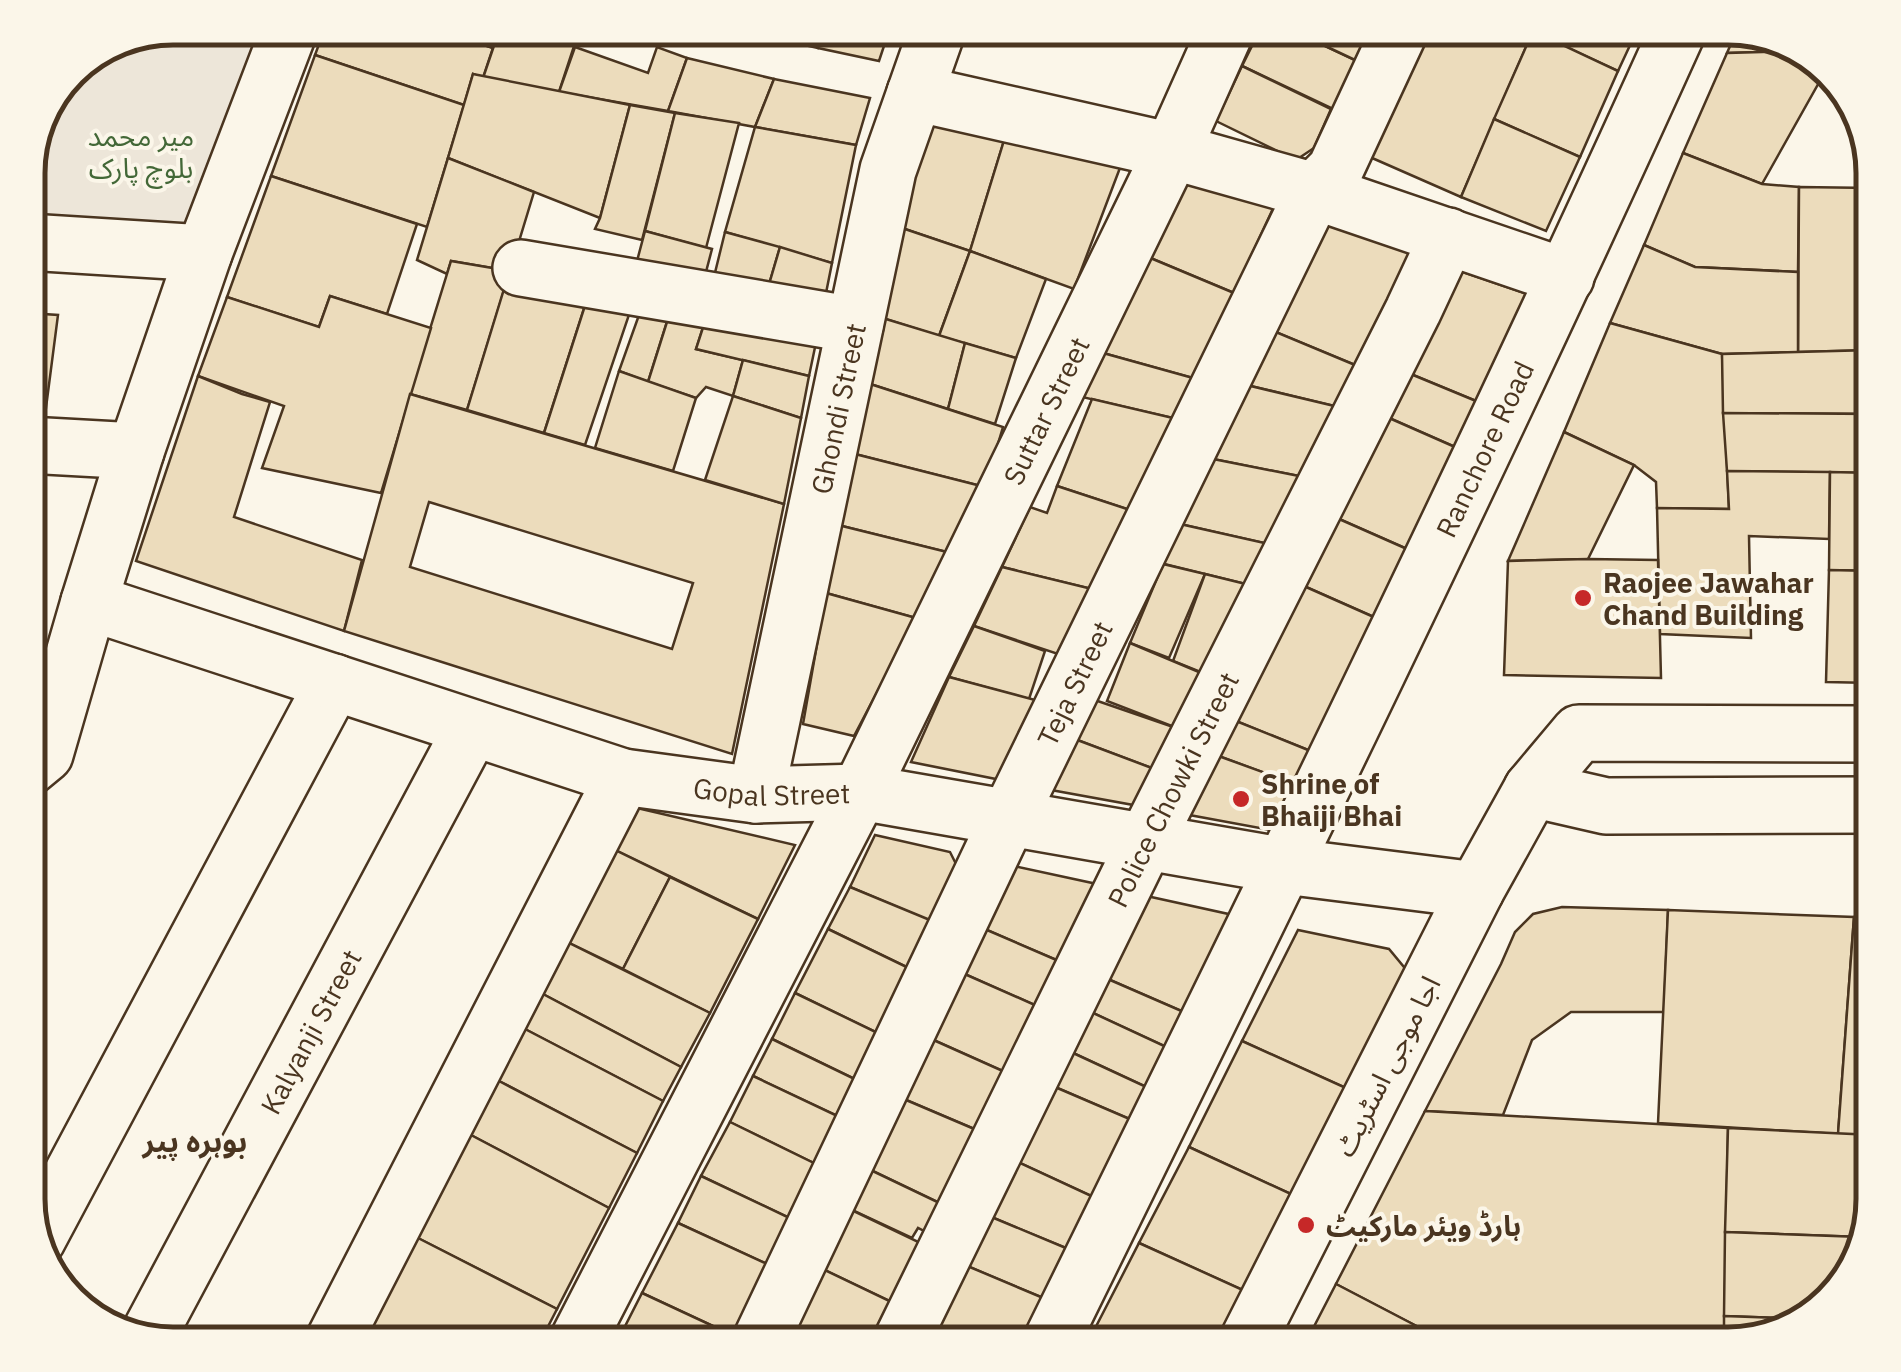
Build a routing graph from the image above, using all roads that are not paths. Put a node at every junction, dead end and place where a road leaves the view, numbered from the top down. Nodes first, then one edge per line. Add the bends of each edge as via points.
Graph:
1 (284, 45) edge
2 (932, 45) edge
3 (1220, 45) edge
4 (1393, 45) edge
5 (1671, 45) edge
6 (915, 92) junction
7 (1172, 151) junction
8 (1314, 191) junction
9 (1448, 236) junction
10 (45, 243) edge
11 (204, 253) junction
12 (521, 268) dead end
13 (1566, 277) junction
14 (855, 325) junction
15 (45, 446) edge
16 (136, 451) junction
17 (90, 602) junction
18 (334, 682) junction
19 (472, 728) junction
20 (1856, 734) edge
21 (45, 754) edge
22 (623, 777) junction
23 (1532, 789) junction
24 (860, 792) junction
25 (756, 795) junction
26 (1856, 805) edge
27 (1008, 819) junction
28 (1146, 843) junction
29 (1285, 866) junction
30 (1476, 890) junction
31 (47, 1219) edge
32 (154, 1325) edge
33 (341, 1327) edge
34 (585, 1327) edge
35 (766, 1327) edge
36 (908, 1327) edge
37 (1058, 1327) edge
38 (1255, 1327) edge

1 - 11 street
2 - 6 street, Ghondi Street
3 - 7 street, Suttar Street
4 - 8 street, Teja Street via 1335,170
5 - 13 street, Ranchore Road
6 - 7 street
6 - 14 street, Ghondi Street via 888,170
7 - 8 street
7 - 24 street, Suttar Street
8 - 9 street
8 - 27 street, Teja Street
9 - 13 street
9 - 28 street, Police Chowki Street
10 - 11 street
11 - 16 street
12 - 14 street
13 - 29 street, Ranchore Road
14 - 25 street, Ghondi Street
15 - 16 street
16 - 17 street
17 - 18 street, Gopal Street
17 - 21 street
18 - 19 street, Gopal Street
18 - 31 street
19 - 22 street, Gopal Street
19 - 32 street, Kalyanji Street
20 - 23 street, اجا موجی اسٹریٹ via 1579,732
22 - 25 street, Gopal Street
22 - 33 street
23 - 26 street via 1606,806
23 - 30 street, اجا موجی اسٹریٹ
24 - 25 street, Gopal Street
24 - 27 street, Gopal Street
24 - 34 street, Suttar Street
27 - 28 street, Gopal Street
27 - 35 street, Teja Street
28 - 29 street, Gopal Street
28 - 36 street, Police Chowki Street
29 - 30 street, Gopal Street
29 - 37 street, Ranchore Road
30 - 38 street, اجا موجی اسٹریٹ

